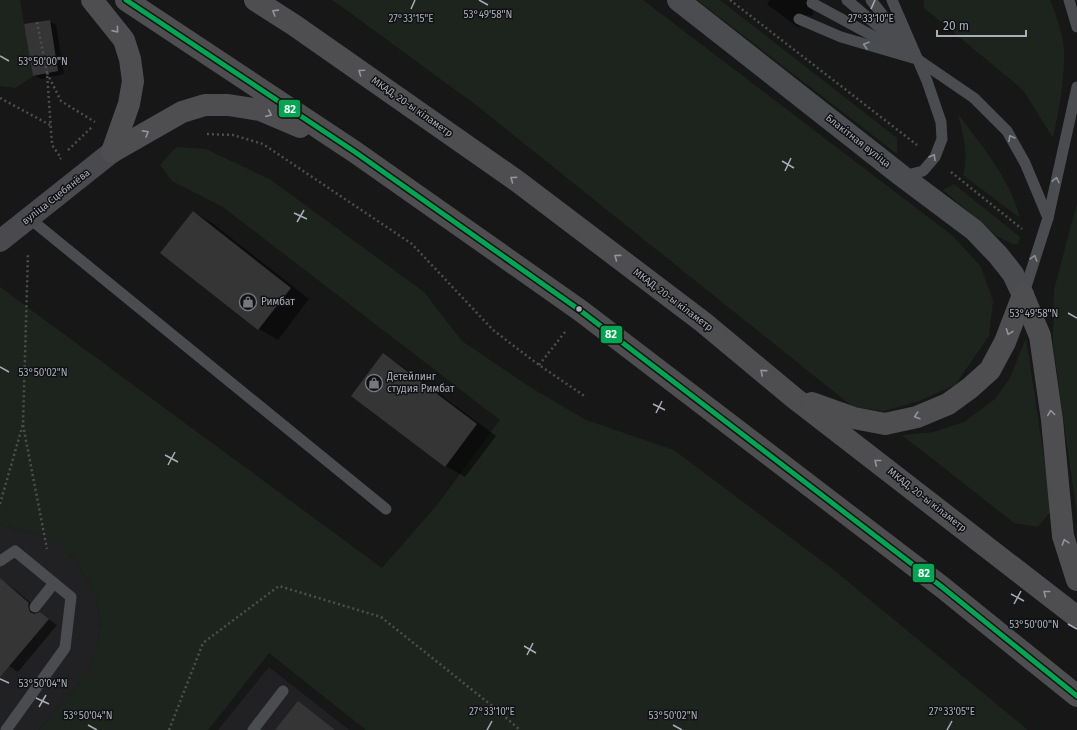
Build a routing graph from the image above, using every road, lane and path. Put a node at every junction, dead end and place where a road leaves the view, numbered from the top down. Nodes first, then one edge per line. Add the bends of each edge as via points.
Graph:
1 (92, 0) edge
2 (126, 0) edge
3 (255, 0) edge
4 (678, 0) edge
5 (730, 0) edge
6 (847, 0) edge
7 (871, 0) edge
8 (892, 0) edge
9 (1069, 0) edge
10 (812, 3) dead end
11 (799, 19) dead end
12 (37, 22) dead end
13 (1077, 27) edge
14 (917, 59) junction
15 (47, 73) junction
16 (1077, 86) edge
17 (0, 98) edge
18 (50, 125) junction
19 (203, 134) dead end
20 (902, 134) dead end
21 (112, 152) junction
22 (355, 152) junction
23 (61, 158) junction
24 (55, 162) dead end
25 (902, 176) junction
26 (958, 178) dead end
27 (29, 218) junction
28 (1048, 218) junction
29 (1021, 228) dead end
30 (0, 241) edge
31 (1023, 295) junction
32 (581, 311) junction
33 (539, 365) junction
34 (586, 397) dead end
35 (793, 397) junction
36 (23, 424) junction
37 (0, 504) edge
38 (386, 509) dead end
39 (0, 562) edge
40 (1077, 580) edge
41 (54, 583) junction
42 (35, 607) dead end
43 (1077, 617) edge
44 (283, 691) dead end
45 (1077, 696) edge
46 (6, 730) edge
47 (169, 730) edge
48 (253, 730) edge
49 (520, 730) edge

1 -> 21 highway via 124,40 133,81 129,104
2 - 22 highway
35 -> 3 highway, МКАД, 20-ы кіламетр via 703,322 517,181
4 - 25 street, Блакітная вуліца
5 - 20 path
6 - 14 lane
7 - 14 lane
8 - 14 lane
9 - 13 lane
10 - 14 lane
14 -> 11 lane via 841,37
12 - 15 path
25 -> 14 lane via 923,171 935,157 942,139 940,122
28 -> 14 lane via 1025,163 1007,132 974,98
15 - 18 path
15 - 23 path via 60,101 96,122
28 -> 16 lane
17 - 18 path
18 - 23 path via 52,146
19 - 33 path via 233,135 263,144 412,244 494,330
21 -> 22 highway via 182,112 205,105 228,105 260,110
21 - 27 street, вуліца Сцебянёва
22 - 32 highway
23 - 24 path
25 - 31 street, Блакітная вуліца via 974,230 1013,274
26 - 29 path
27 - 30 street, вуліца Сцебянёва
27 - 36 path
27 - 38 lane
31 -> 28 lane
31 -> 35 highway via 1005,342 990,370 948,404 917,417 885,424 854,418
40 -> 31 highway via 1063,536 1052,420 1040,336
32 - 33 path
32 - 45 highway via 942,587
33 - 34 path
43 -> 35 highway, МКАД, 20-ы кіламетр
36 - 37 path
36 - 41 path
39 - 41 lane via 15,551
41 - 42 lane
41 - 46 lane via 71,597 65,648
44 - 48 lane
47 - 49 path via 203,643 279,586 381,617

